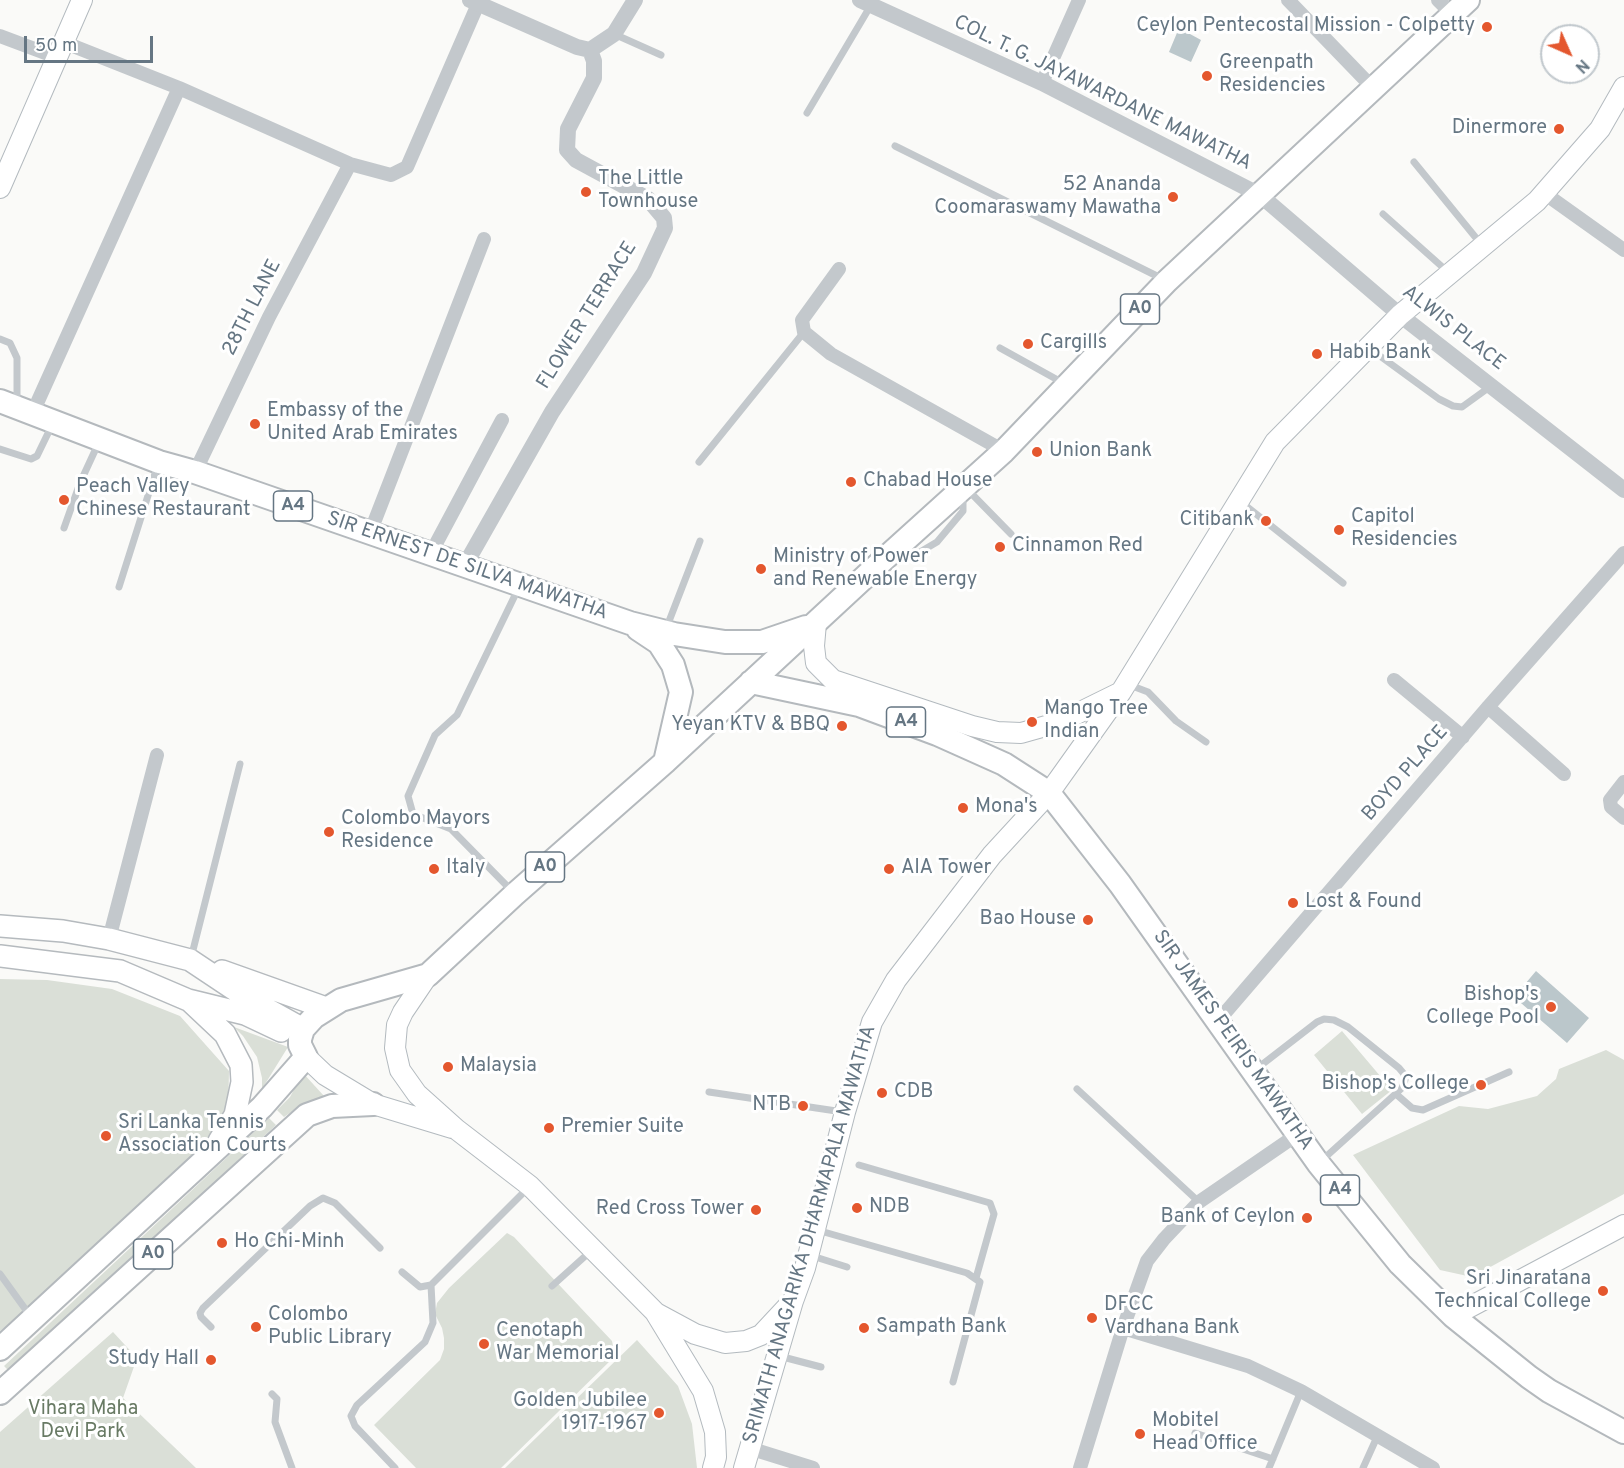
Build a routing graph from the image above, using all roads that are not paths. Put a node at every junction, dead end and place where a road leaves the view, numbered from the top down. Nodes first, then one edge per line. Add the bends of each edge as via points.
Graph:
1 (82, 0) edge
2 (635, 0) edge
3 (1079, 0) edge
4 (1288, 0) edge
5 (863, 1) edge
6 (474, 2) edge
7 (1453, 5) edge
8 (614, 34) junction
9 (0, 36) edge
10 (59, 50) junction
11 (590, 50) junction
12 (661, 55) dead end
13 (1042, 83) junction
14 (1624, 87) edge
15 (179, 88) junction
16 (1373, 88) junction
17 (807, 112) dead end
18 (895, 146) dead end
19 (1414, 162) dead end
20 (350, 164) junction
21 (0, 188) edge
22 (1544, 193) junction
23 (1260, 195) junction
24 (1383, 214) dead end
25 (484, 239) dead end
26 (1483, 246) junction
27 (1624, 250) edge
28 (839, 269) dead end
29 (1450, 274) junction
30 (1167, 281) junction
31 (1400, 315) junction
32 (804, 332) junction
33 (0, 339) edge
34 (1368, 347) junction
35 (1000, 348) dead end
36 (1067, 385) junction
37 (1491, 386) junction
38 (17, 406) edge
39 (55, 420) junction
40 (502, 420) dead end
41 (100, 438) junction
42 (0, 449) edge
43 (1004, 451) junction
44 (159, 462) junction
45 (699, 462) dead end
46 (195, 472) junction
47 (1624, 490) edge
48 (960, 491) junction
49 (1239, 500) junction
50 (64, 528) dead end
51 (370, 533) junction
52 (1011, 534) dead end
53 (700, 541) dead end
54 (431, 553) junction
55 (1624, 553) edge
56 (465, 565) junction
57 (1343, 583) dead end
58 (520, 585) junction
59 (119, 587) dead end
60 (630, 623) junction
61 (816, 623) junction
62 (665, 631) junction
63 (1394, 680) dead end
64 (751, 682) junction
65 (1124, 688) junction
66 (1488, 707) junction
67 (1463, 737) junction
68 (1206, 742) dead end
69 (156, 755) dead end
70 (665, 762) junction
71 (240, 764) dead end
72 (1563, 774) dead end
73 (1624, 782) edge
74 (1049, 793) junction
75 (1624, 818) edge
76 (515, 894) junction
77 (0, 926) edge
78 (109, 939) junction
79 (0, 956) edge
80 (190, 960) junction
81 (428, 975) junction
82 (189, 999) junction
83 (326, 1008) junction
84 (1218, 1021) junction
85 (303, 1042) junction
86 (1253, 1071) junction
87 (1509, 1072) dead end
88 (1077, 1089) dead end
89 (709, 1092) dead end
90 (1396, 1094) junction
91 (373, 1104) junction
92 (845, 1112) junction
93 (456, 1130) junction
94 (1298, 1134) junction
95 (211, 1155) junction
96 (1318, 1163) junction
97 (859, 1165) dead end
98 (530, 1186) junction
99 (1199, 1202) junction
100 (1624, 1225) edge
101 (815, 1229) junction
102 (380, 1248) dead end
103 (594, 1248) junction
104 (808, 1255) junction
105 (847, 1267) dead end
106 (402, 1272) dead end
107 (0, 1274) edge
108 (976, 1278) junction
109 (431, 1285) junction
110 (552, 1286) dead end
111 (793, 1301) junction
112 (655, 1312) junction
113 (1453, 1316) junction
114 (33, 1319) junction
115 (211, 1327) dead end
116 (1123, 1328) junction
117 (4, 1342) edge
118 (777, 1355) junction
119 (821, 1367) dead end
120 (953, 1382) dead end
121 (1301, 1391) junction
122 (0, 1393) edge
123 (272, 1394) dead end
124 (1624, 1431) edge
125 (1195, 1433) dead end
126 (1377, 1437) junction
127 (749, 1448) junction
128 (1273, 1459) junction
129 (714, 1462) edge
130 (292, 1468) edge
131 (395, 1468) edge
132 (744, 1468) edge
133 (813, 1468) edge
134 (1080, 1468) edge
135 (1269, 1468) edge
136 (1363, 1468) edge
137 (1433, 1468) edge

1 - 10 main road
2 - 8 street
3 - 13 street
4 - 16 street
5 - 13 street, COL. T. G. JAYAWARDANE MAWATHA
5 - 17 lane
6 - 11 street
6 - 20 street via 407,166 391,175
7 - 16 highway, A0
8 - 11 street
8 - 12 lane
9 - 10 street
10 - 15 street
10 - 21 main road
11 - 56 street, FLOWER TERRACE via 594,78 568,129 567,150 576,160 648,199 664,218 665,228 644,273 552,412
13 - 23 street, COL. T. G. JAYAWARDANE MAWATHA
14 - 22 main road, SRIMATH ANAGARIKA DHARMAPALA MAWATHA via 1600,129
15 - 20 street
15 - 38 street
16 - 23 highway, A0
18 - 30 lane
19 - 26 lane
20 - 46 street, 28TH LANE via 269,316
22 - 26 main road, SRIMATH ANAGARIKA DHARMAPALA MAWATHA
22 - 27 street
23 - 30 highway, A0
23 - 31 street, ALWIS PLACE
24 - 29 lane
25 - 51 street
26 - 29 main road, SRIMATH ANAGARIKA DHARMAPALA MAWATHA
28 - 32 street via 802,320
29 - 31 main road, SRIMATH ANAGARIKA DHARMAPALA MAWATHA
30 - 36 highway, A0
31 - 34 main road, SRIMATH ANAGARIKA DHARMAPALA MAWATHA
31 - 37 street, ALWIS PLACE
32 - 43 street via 831,354
32 - 45 lane
33 - 38 lane via 10,342 17,358
34 - 37 lane via 1453,406 1462,407
34 - 49 main road, SRIMATH ANAGARIKA DHARMAPALA MAWATHA via 1275,442
35 - 36 lane
36 - 43 highway, A0
37 - 47 street, ALWIS PLACE
38 - 39 highway, SIR ERNEST DE SILVA MAWATHA / A4
39 - 41 highway, SIR ERNEST DE SILVA MAWATHA / A4
39 - 42 lane via 37,456 31,459
40 - 54 street
41 - 44 highway, SIR ERNEST DE SILVA MAWATHA / A4
41 - 50 lane
43 - 48 highway, A0
44 - 46 highway, SIR ERNEST DE SILVA MAWATHA / A4
44 - 59 lane
46 - 51 highway, SIR ERNEST DE SILVA MAWATHA / A4
48 - 52 lane
48 - 61 highway, A0
49 - 57 lane
49 - 65 main road, SRIMATH ANAGARIKA DHARMAPALA MAWATHA
51 - 54 highway, SIR ERNEST DE SILVA MAWATHA / A4
53 - 62 lane
54 - 56 highway, SIR ERNEST DE SILVA MAWATHA / A4
55 - 66 street, BOYD PLACE
56 - 58 highway, SIR ERNEST DE SILVA MAWATHA / A4
58 - 60 highway, SIR ERNEST DE SILVA MAWATHA / A4
58 - 76 lane via 457,715 435,735 408,796 413,814 451,829
60 - 62 highway, SIR ERNEST DE SILVA MAWATHA / A4
60 - 70 highway, SIR ERNEST DE SILVA MAWATHA / A4 via 659,643 673,665 681,692
61 - 62 highway, SIR ERNEST DE SILVA MAWATHA / A4 via 762,642 718,641
61 - 64 highway, A0
61 - 65 main road via 816,663 833,680 998,732 1022,733 1060,722
63 - 67 street
64 - 70 highway, A0
64 - 74 highway, A4 via 860,705 1004,764
65 - 68 lane via 1148,692 1176,721
65 - 74 main road, SRIMATH ANAGARIKA DHARMAPALA MAWATHA
66 - 67 street, BOYD PLACE
66 - 72 street
67 - 84 street, BOYD PLACE
69 - 78 street
70 - 76 highway, A0
71 - 80 lane
73 - 75 street via 1610,800 1611,807
74 - 84 highway, SIR JAMES PEIRIS MAWATHA / A4
74 - 92 main road, SRIMATH ANAGARIKA DHARMAPALA MAWATHA via 992,855 896,980 872,1022
76 - 81 highway, A0
77 - 78 main road
78 - 80 main road
79 - 82 main road via 120,971
80 - 83 main road
80 - 85 main road via 248,998
81 - 83 highway, A0 via 340,1000
81 - 93 main road via 397,1025 397,1061 410,1086
82 - 85 main road via 245,1014
82 - 95 main road via 225,1034 241,1065 242,1082 235,1115
83 - 85 highway, A0 via 314,1017
84 - 86 highway, SIR JAMES PEIRIS MAWATHA / A4
85 - 91 main road via 325,1075
85 - 95 highway, A0 via 262,1107
86 - 90 lane via 1317,1022 1334,1020 1399,1068 1405,1080
86 - 94 highway, SIR JAMES PEIRIS MAWATHA / A4
87 - 90 lane via 1424,1110 1412,1108
88 - 99 lane
89 - 92 lane
90 - 96 lane
91 - 93 main road
91 - 122 highway, A0 via 332,1106 307,1115
92 - 101 main road, SRIMATH ANAGARIKA DHARMAPALA MAWATHA
93 - 98 main road
94 - 96 highway, SIR JAMES PEIRIS MAWATHA / A4
94 - 99 street
95 - 114 highway, A0
96 - 113 highway, SIR JAMES PEIRIS MAWATHA / A4 via 1400,1264
97 - 108 lane via 990,1203 994,1214
98 - 103 main road
98 - 109 lane
99 - 116 street via 1147,1261
100 - 113 main road
101 - 104 main road, SRIMATH ANAGARIKA DHARMAPALA MAWATHA
101 - 108 lane
102 - 115 lane via 335,1203 323,1198 203,1308 201,1317
103 - 110 lane
103 - 112 main road
104 - 105 lane
104 - 111 main road, SRIMATH ANAGARIKA DHARMAPALA MAWATHA
106 - 109 lane via 420,1287
107 - 114 lane
108 - 120 lane via 980,1282
109 - 131 lane via 433,1323 425,1342 357,1405 351,1416 355,1426
111 - 112 main road via 761,1335 725,1343 694,1334
111 - 118 main road, SRIMATH ANAGARIKA DHARMAPALA MAWATHA
112 - 129 main road via 703,1391 715,1432
113 - 124 highway, SIR JAMES PEIRIS MAWATHA / A4 via 1549,1391
114 - 117 highway, A0
116 - 121 street via 1248,1366
116 - 134 street
118 - 119 lane
118 - 127 main road, SRIMATH ANAGARIKA DHARMAPALA MAWATHA
121 - 126 street
121 - 128 lane
123 - 130 lane via 277,1399 275,1422
125 - 128 lane
126 - 136 lane
126 - 137 street
127 - 132 main road, SRIMATH ANAGARIKA DHARMAPALA MAWATHA
127 - 133 street
128 - 135 lane

